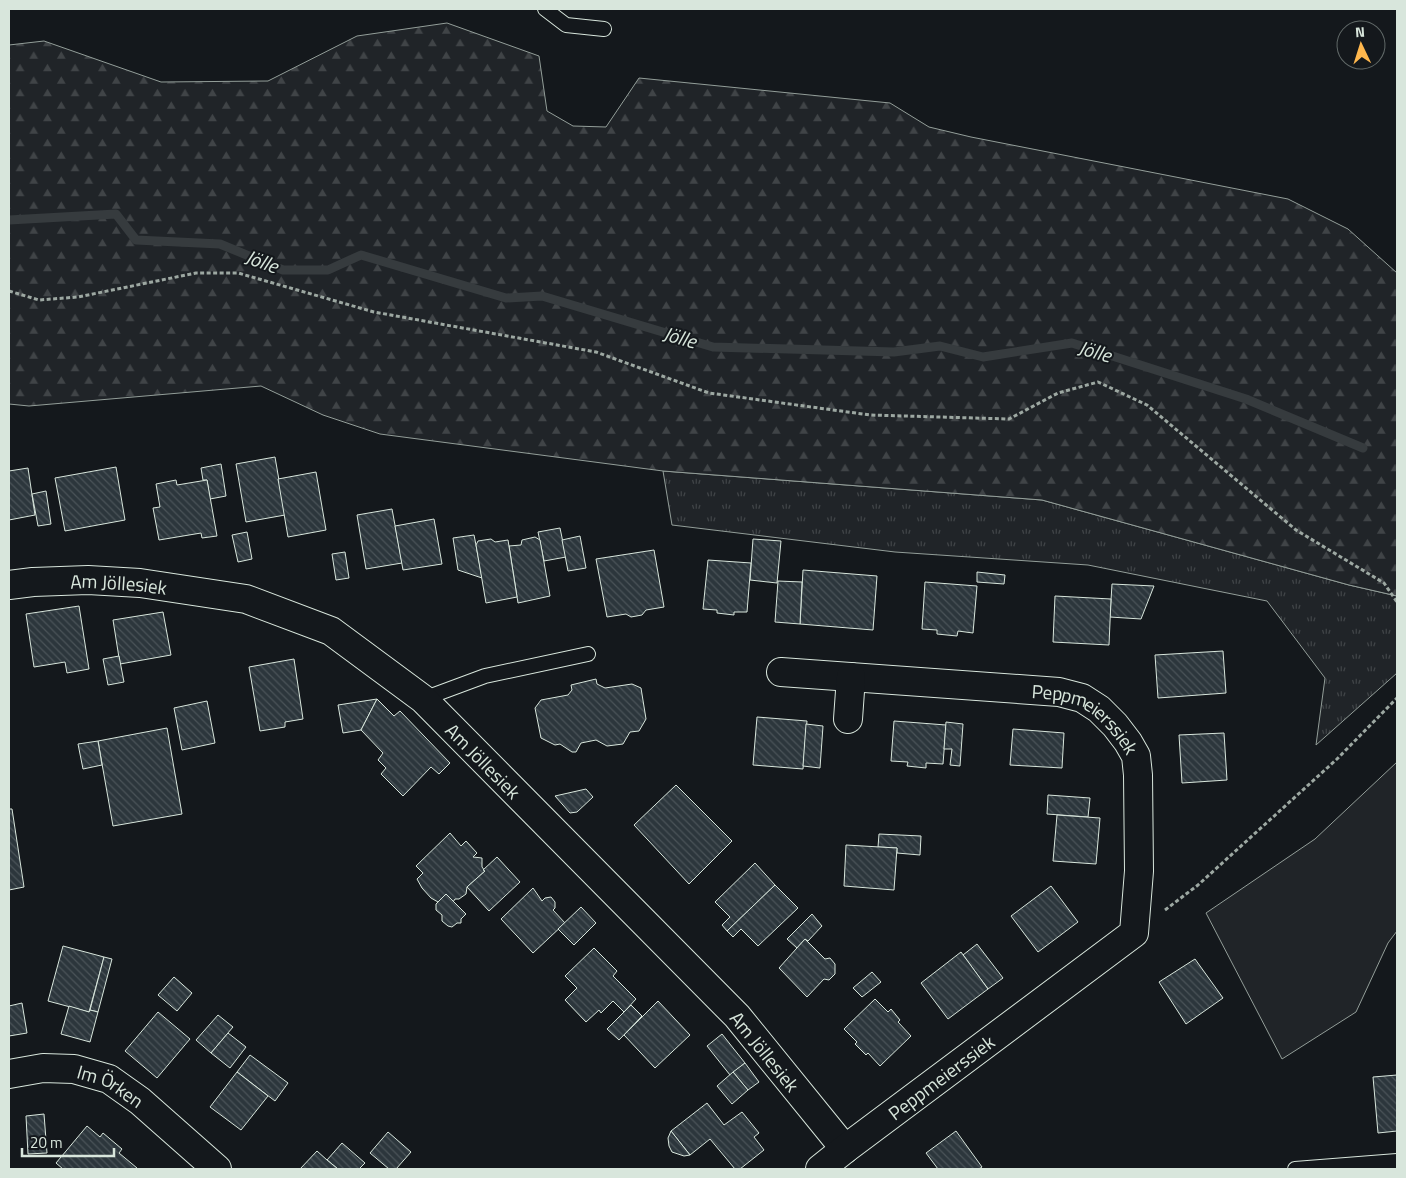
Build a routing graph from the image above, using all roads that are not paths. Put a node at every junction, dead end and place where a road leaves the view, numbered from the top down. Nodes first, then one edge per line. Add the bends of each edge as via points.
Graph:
1 (545, 9) edge
2 (604, 30) dead end
3 (9, 585) edge
4 (588, 654) dead end
5 (781, 672) dead end
6 (851, 677) junction
7 (423, 699) junction
8 (848, 719) dead end
9 (9, 1074) edge
10 (845, 1149) junction
11 (1397, 1161) edge
12 (217, 1169) edge
13 (820, 1169) edge
14 (1295, 1169) edge

1 - 2 lane via 566,25
3 - 7 street, Am Jöllesiek via 88,580 140,583 246,599 331,632
4 - 7 lane via 485,676
5 - 6 street, Peppmeierssiek
6 - 8 street
6 - 10 street, Peppmeierssiek via 1059,692 1082,698 1099,709 1115,725 1136,756 1139,871 1134,933
7 - 10 street, Am Jöllesiek via 738,1016
9 - 12 street, Im Örken via 43,1068 74,1069 109,1079 140,1101
10 - 13 street, Peppmeierssiek
11 - 14 lane

